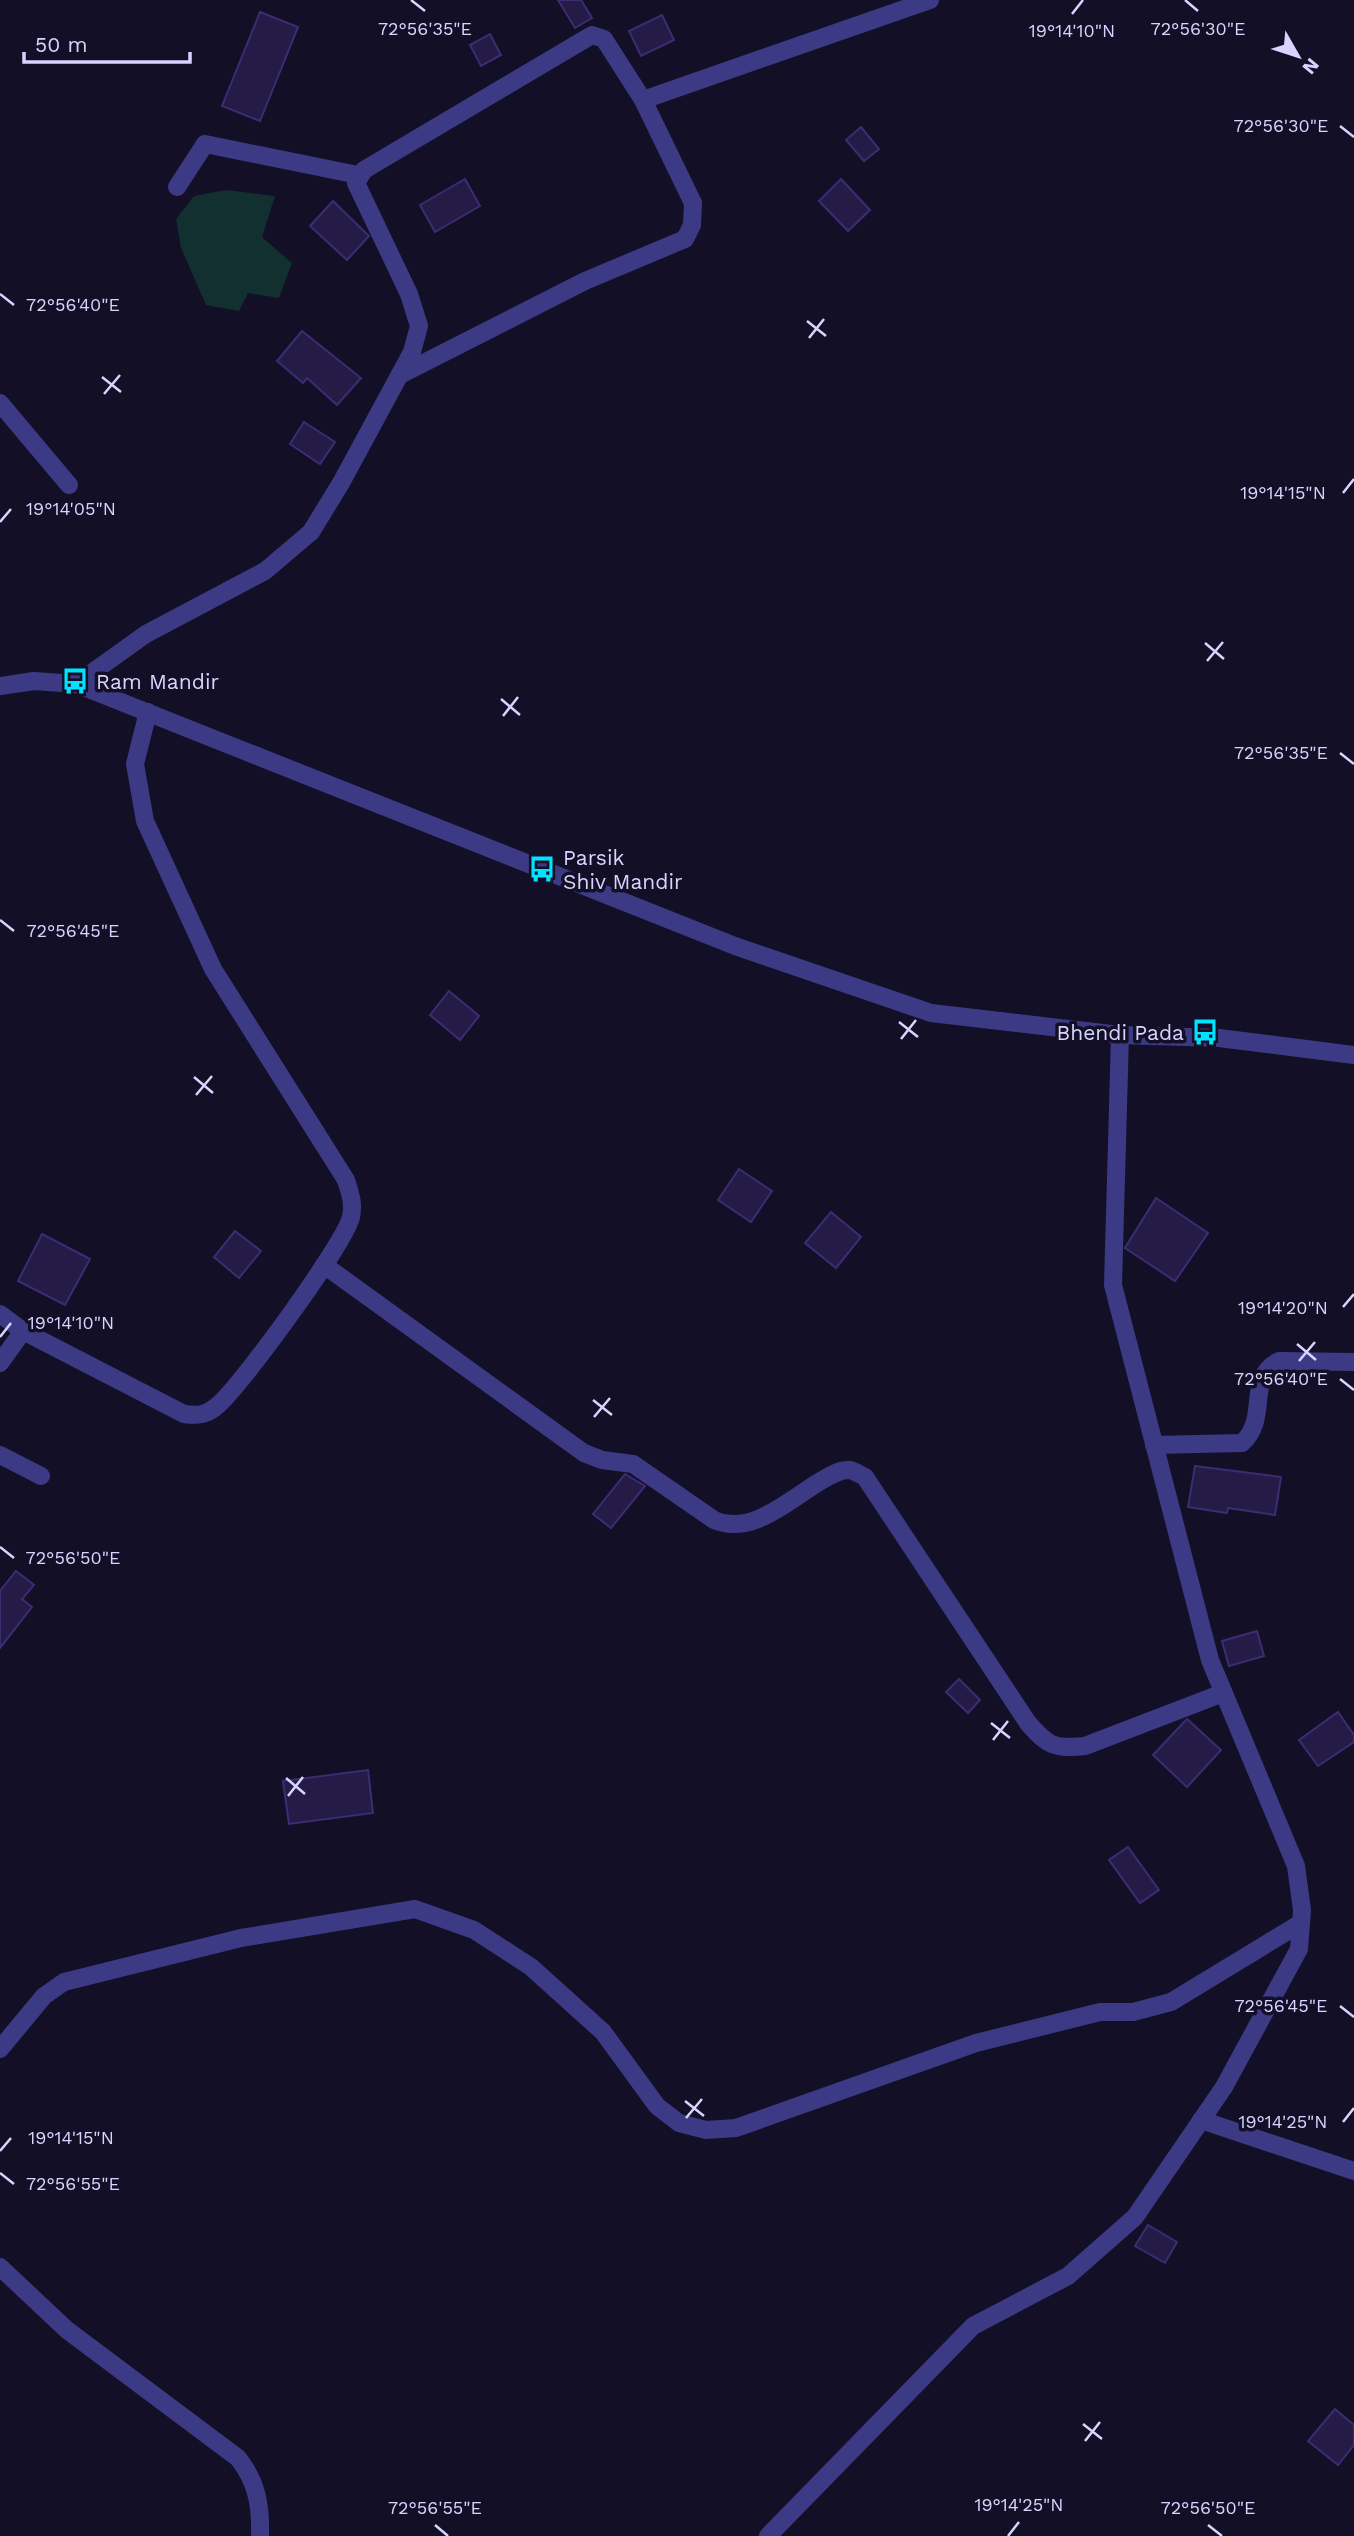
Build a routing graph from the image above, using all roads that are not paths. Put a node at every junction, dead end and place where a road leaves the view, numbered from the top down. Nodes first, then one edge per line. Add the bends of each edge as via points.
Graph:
1 (930, 0) edge
2 (643, 100) junction
3 (358, 175) junction
4 (177, 187) dead end
5 (400, 375) junction
6 (0, 403) edge
7 (69, 485) dead end
8 (76, 684) junction
9 (0, 686) edge
10 (148, 712) junction
11 (1120, 1035) junction
12 (1354, 1055) edge
13 (324, 1265) junction
14 (0, 1314) edge
15 (23, 1331) junction
16 (1354, 1362) edge
17 (0, 1363) edge
18 (1154, 1445) junction
19 (0, 1455) edge
20 (41, 1476) dead end
21 (1223, 1693) junction
22 (1301, 1923) junction
23 (0, 2049) edge
24 (1201, 2120) junction
25 (1354, 2171) edge
26 (0, 2267) edge
27 (260, 2536) edge
28 (768, 2536) edge

1 - 2 street
2 - 3 street via 604,39 592,35
2 - 5 street via 693,203 692,225 685,239 585,281
3 - 4 street via 205,144
3 - 5 street via 356,183 409,294 419,326
5 - 8 street via 311,532 265,571 146,634
6 - 7 street
8 - 9 street via 34,681
8 - 10 street
10 - 11 street via 735,946 932,1013
10 - 13 street via 135,764 145,821 213,969 346,1180 352,1200 350,1219
11 - 12 street via 1219,1038
11 - 18 street via 1113,1285
13 - 15 street via 235,1388 217,1407 200,1416 184,1414
13 - 21 street via 584,1453 633,1464 727,1525 756,1520 833,1474 850,1470 865,1477 1028,1723 1042,1740 1060,1749 1084,1746
14 - 15 street
15 - 17 street
16 - 18 street via 1279,1361 1270,1366 1261,1381 1256,1424 1242,1443
18 - 21 street via 1210,1660
19 - 20 street
21 - 22 street via 1296,1866
22 - 23 street via 1171,2002 1133,2012 1100,2012 976,2043 736,2127 706,2130 679,2123 657,2106 603,2032 531,1967 474,1930 415,1909 241,1937 64,1982 44,1996
22 - 24 street via 1299,1949 1224,2087
24 - 25 street
24 - 28 street via 1135,2217 1068,2276 973,2326
26 - 27 street via 67,2330 238,2458 251,2475 260,2509

